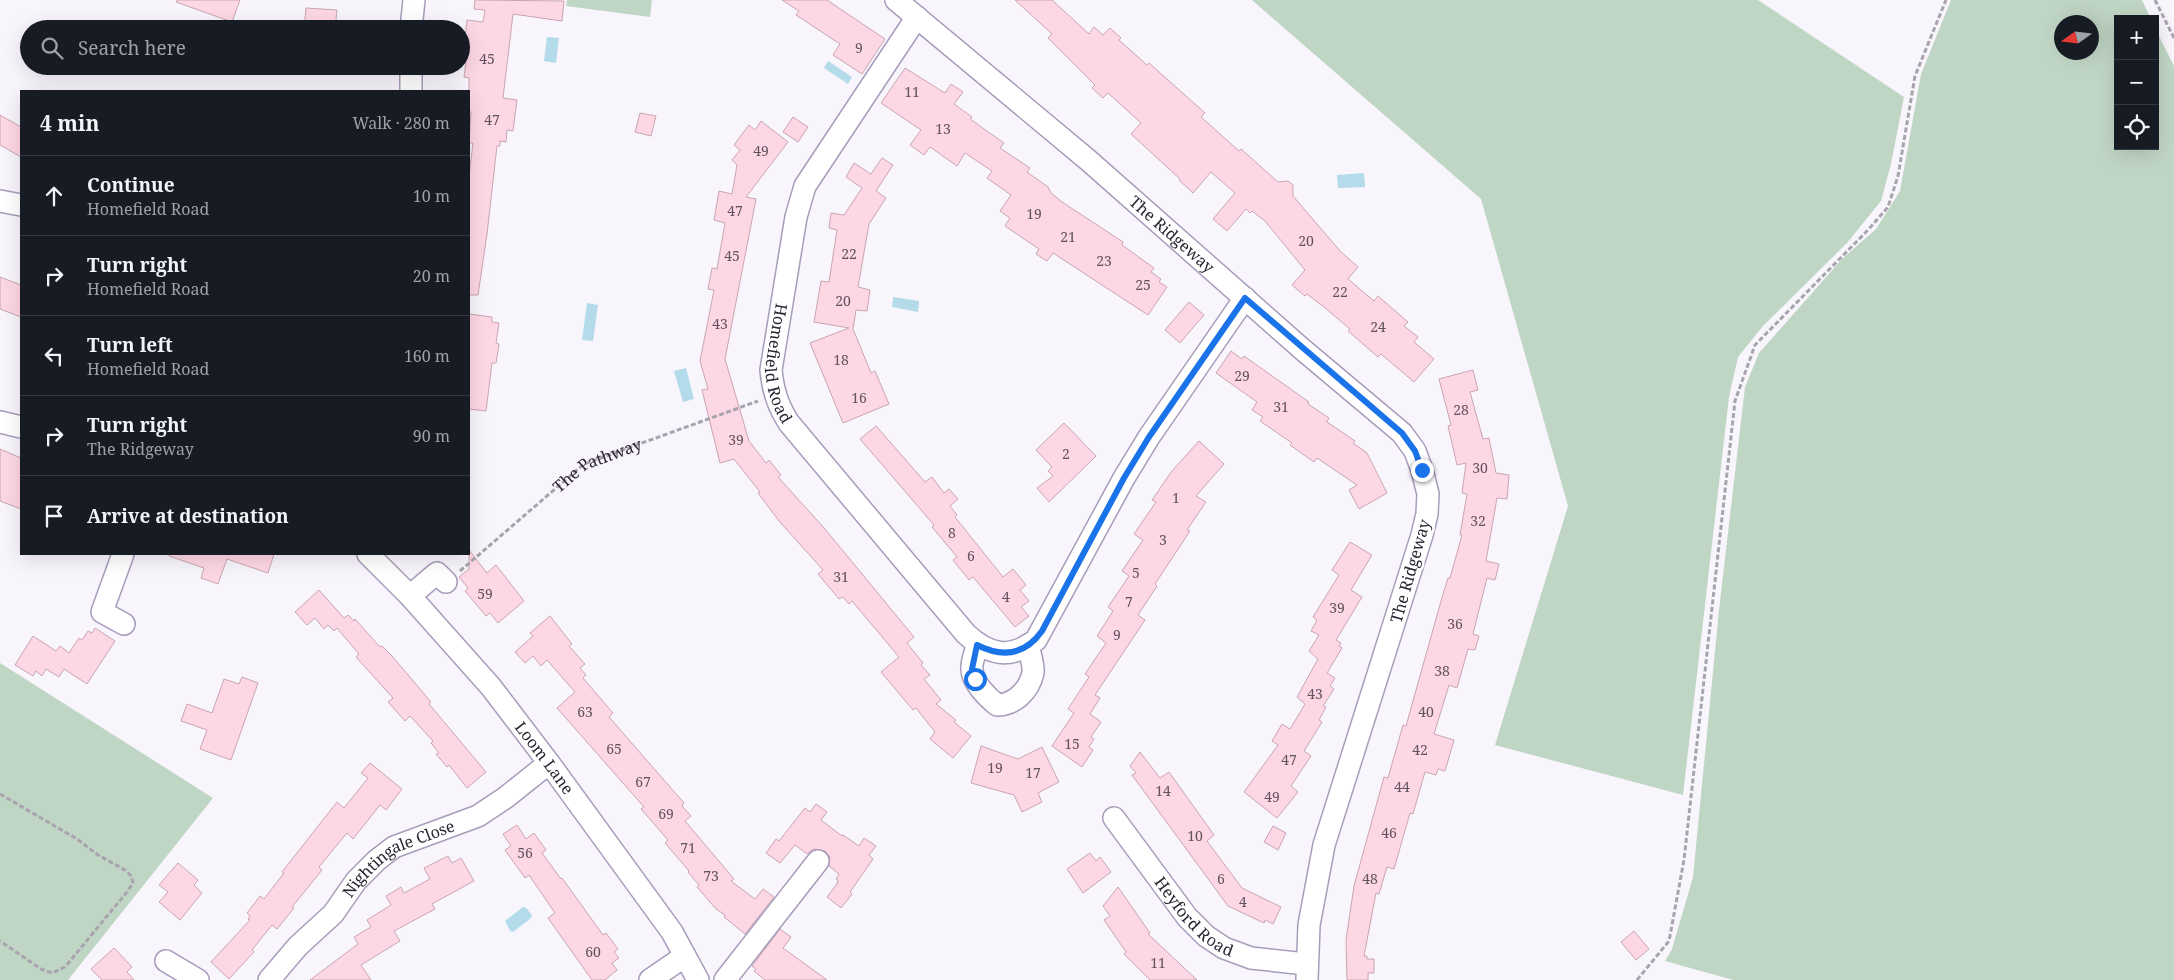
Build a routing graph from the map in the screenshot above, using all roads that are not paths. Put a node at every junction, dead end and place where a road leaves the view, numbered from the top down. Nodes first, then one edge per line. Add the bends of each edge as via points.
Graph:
1 (414, 0) edge
2 (896, 0) edge
3 (916, 17) junction
4 (412, 20) edge
5 (410, 75) edge
6 (411, 90) edge
7 (0, 201) edge
8 (20, 205) edge
9 (1245, 298) junction
10 (0, 422) edge
11 (20, 427) edge
12 (123, 555) edge
13 (369, 555) edge
14 (446, 582) road end
15 (410, 596) junction
16 (124, 624) dead end
17 (977, 645) junction
18 (1028, 646) junction
19 (549, 762) junction
20 (1114, 818) dead end
21 (818, 861) dead end
22 (685, 956) junction
23 (166, 961) dead end
24 (1307, 972) edge
25 (198, 980) edge
26 (269, 980) edge
27 (650, 980) edge
28 (698, 980) edge
29 (725, 980) edge

1 - 4 street
2 - 3 street, The Ridgeway
3 - 9 street, The Ridgeway via 1088,160
3 - 17 street, Homefield Road via 815,169 800,199 771,370 779,408 789,423
5 - 6 street
7 - 8 street
9 - 18 street via 1149,437 1042,631
9 - 24 street, The Ridgeway via 1402,433 1415,451 1428,494 1422,535 1324,845 1309,925
10 - 11 street
12 - 16 street via 102,612
13 - 15 street, Loom Lane
14 - 15 street via 437,573
15 - 19 street, Loom Lane via 491,687
17 - 18 street, Homefield Road via 992,652 1006,653 1018,652
17 - 18 street via 972,669 975,679 990,699 1007,705 1018,699 1033,673
19 - 22 street, Loom Lane via 672,932
19 - 26 street, Nightingale Close via 478,816 394,847 377,860 356,881 333,914 298,946
20 - 24 street, Heyford Road via 1187,917 1206,936 1224,948 1250,958
21 - 29 street
22 - 27 street
22 - 28 street, Loom Lane
23 - 25 street

